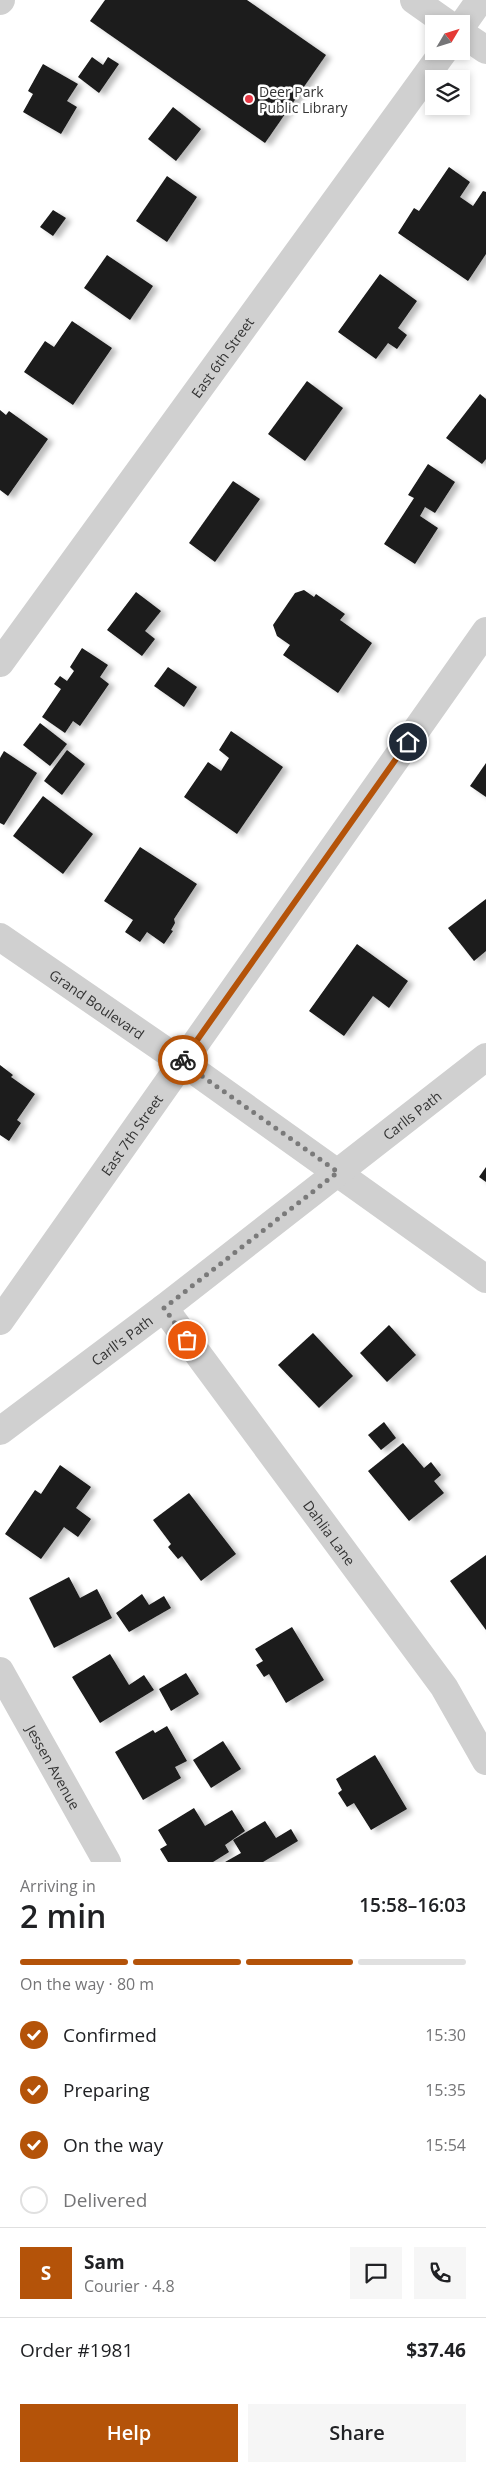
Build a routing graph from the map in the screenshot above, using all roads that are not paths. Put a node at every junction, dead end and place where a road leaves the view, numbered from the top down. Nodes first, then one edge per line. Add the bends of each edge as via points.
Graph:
1 (414, 0) edge
2 (480, 0) edge
3 (435, 15) edge
4 (469, 15) edge
5 (470, 39) edge
6 (486, 50) edge
7 (437, 60) edge
8 (486, 630) edge
9 (0, 662) edge
10 (0, 937) edge
11 (486, 1057) edge
12 (182, 1062) junction
13 (338, 1172) junction
14 (486, 1279) edge
15 (164, 1308) junction
16 (0, 1321) edge
17 (0, 1431) edge
18 (0, 1671) edge
19 (486, 1761) edge
20 (107, 1862) edge

1 - 3 street
2 - 4 street
5 - 6 street
7 - 9 street, East 6th Street
8 - 12 street, East 7th Street
10 - 12 street, Grand Boulevard
11 - 13 street, Carlls Path
12 - 13 street, Grand Boulevard
12 - 16 street, East 7th Street
13 - 14 street, Grand Boulevard
13 - 15 street, Carll's Path
15 - 17 street, Carll's Path
15 - 19 street, Dahlia Lane via 444,1687
18 - 20 street, Jessen Avenue

